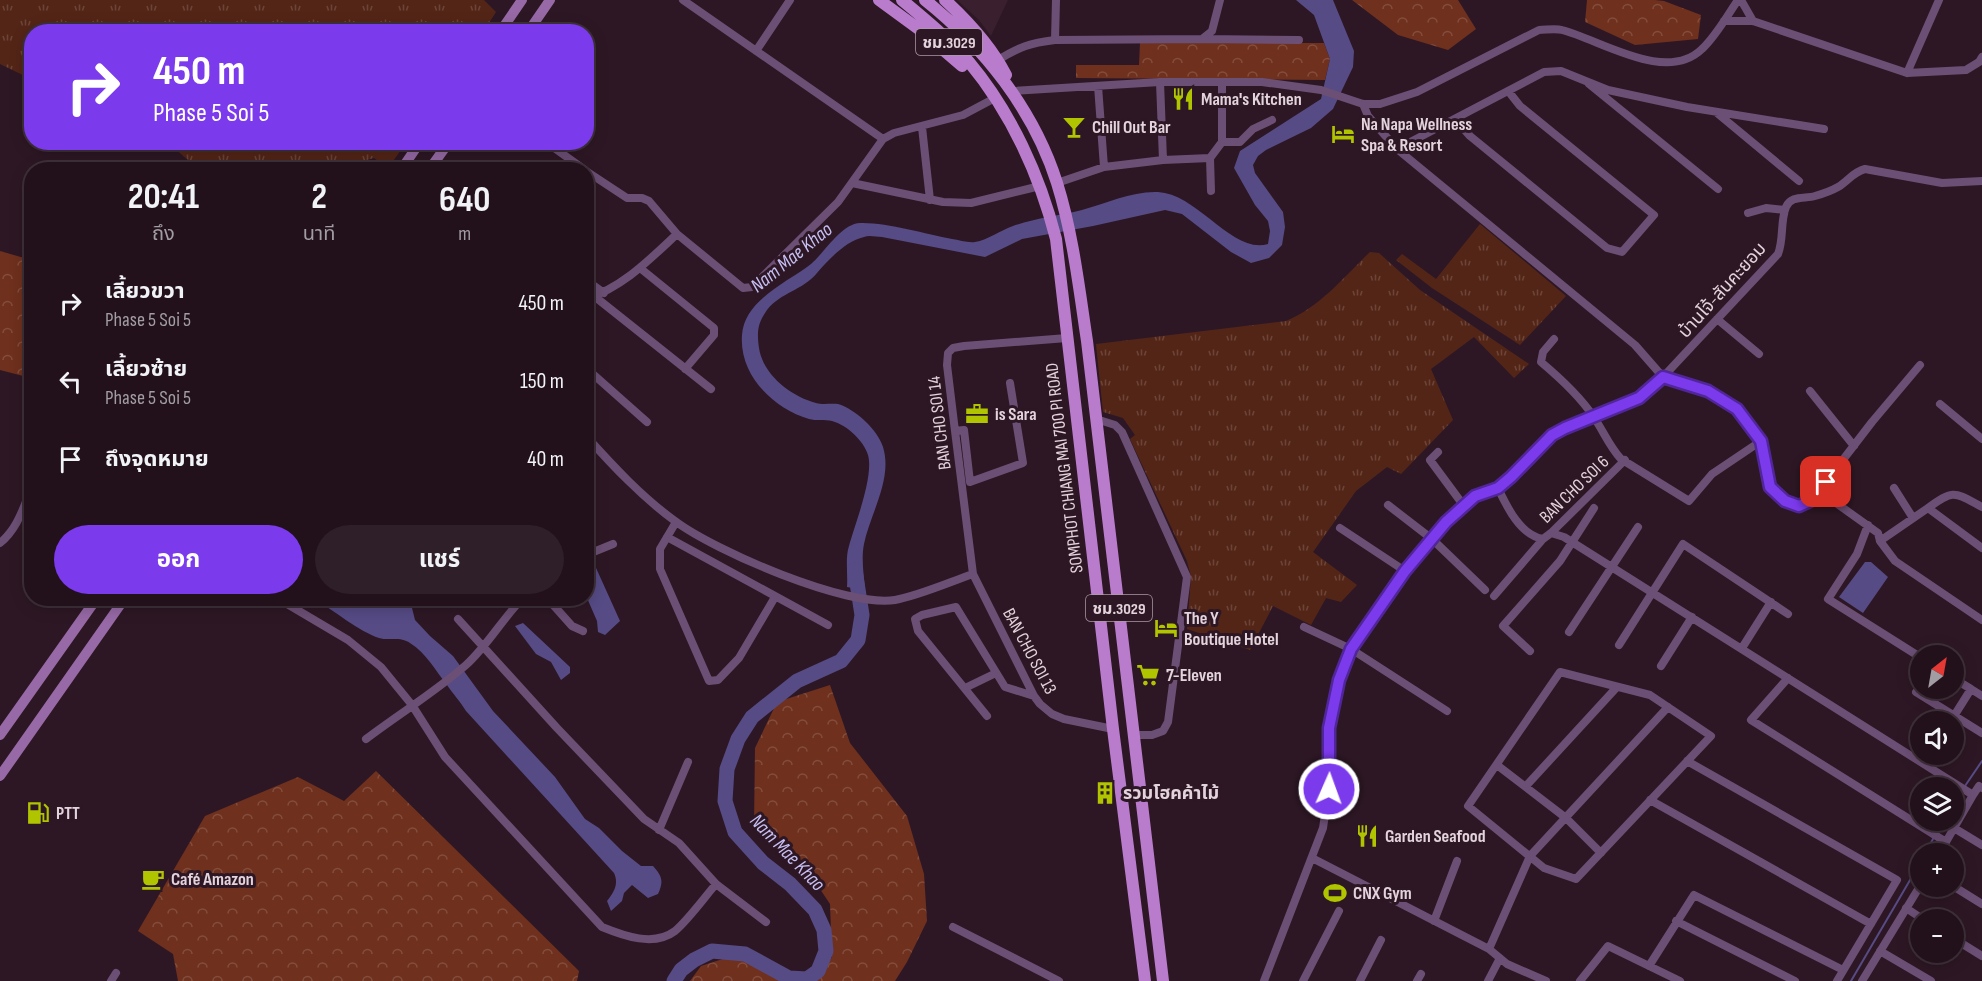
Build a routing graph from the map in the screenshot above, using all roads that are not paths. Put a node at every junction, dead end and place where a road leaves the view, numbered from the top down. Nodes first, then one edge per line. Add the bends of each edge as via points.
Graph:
1 (522, 0) edge
2 (550, 0) edge
3 (683, 0) edge
4 (790, 0) edge
5 (879, 0) edge
6 (902, 0) edge
7 (925, 0) edge
8 (945, 0) edge
9 (1056, 0) edge
10 (1220, 0) edge
11 (1739, 0) edge
12 (1939, 0) edge
13 (1724, 21) junction
14 (1754, 21) junction
15 (506, 24) edge
16 (534, 24) edge
17 (1202, 39) junction
18 (1055, 40) junction
19 (1299, 40) dead end
20 (756, 51) junction
21 (1982, 57) edge
22 (998, 60) junction
23 (1907, 73) junction
24 (1581, 78) junction
25 (1160, 82) junction
26 (1222, 82) junction
27 (1098, 86) junction
28 (1012, 91) junction
29 (1509, 92) junction
30 (992, 94) junction
31 (1360, 102) junction
32 (1716, 111) junction
33 (1455, 119) junction
34 (1272, 120) dead end
35 (922, 127) junction
36 (1824, 129) dead end
37 (883, 139) junction
38 (1222, 142) junction
39 (1396, 149) junction
40 (557, 150) edge
41 (1210, 158) junction
42 (1163, 160) junction
43 (575, 162) edge
44 (1104, 167) junction
45 (594, 175) edge
46 (1799, 181) dead end
47 (1982, 181) edge
48 (852, 183) junction
49 (1057, 183) junction
50 (1040, 186) junction
51 (1718, 189) dead end
52 (1211, 191) dead end
53 (930, 200) junction
54 (1785, 210) junction
55 (1748, 213) dead end
56 (676, 234) junction
57 (640, 268) junction
58 (594, 286) edge
59 (604, 293) junction
60 (594, 296) edge
61 (594, 300) edge
62 (1717, 319) junction
63 (1067, 338) junction
64 (1554, 339) dead end
65 (1759, 354) dead end
66 (1920, 365) dead end
67 (685, 369) junction
68 (594, 375) edge
69 (1663, 377) junction
70 (1010, 383) dead end
71 (711, 389) dead end
72 (1809, 391) dead end
73 (1940, 404) dead end
74 (1594, 417) junction
75 (1096, 419) junction
76 (647, 422) dead end
77 (955, 431) junction
78 (1982, 439) edge
79 (1761, 441) junction
80 (594, 445) edge
81 (1854, 446) junction
82 (1438, 452) dead end
83 (1625, 460) junction
84 (1498, 488) junction
85 (1894, 488) dead end
86 (1812, 500) junction
87 (1388, 505) dead end
88 (1464, 506) junction
89 (24, 507) edge
90 (1982, 507) edge
91 (1594, 508) dead end
92 (1928, 508) junction
93 (1913, 518) junction
94 (676, 522) junction
95 (1868, 525) junction
96 (1638, 527) dead end
97 (1340, 528) dead end
98 (1551, 533) junction
99 (667, 537) junction
100 (1432, 539) junction
101 (1543, 539) junction
102 (1572, 541) junction
103 (1880, 541) junction
104 (0, 543) edge
105 (613, 544) dead end
106 (1982, 548) edge
107 (594, 552) edge
108 (1612, 567) junction
109 (1405, 571) junction
110 (973, 574) junction
111 (1485, 590) dead end
112 (1652, 592) junction
113 (1494, 596) dead end
114 (774, 597) junction
115 (1771, 602) junction
116 (91, 606) edge
117 (119, 606) edge
118 (291, 606) edge
119 (516, 606) edge
120 (554, 606) edge
121 (1788, 614) dead end
122 (1692, 617) junction
123 (458, 619) dead end
124 (1982, 620) edge
125 (828, 626) dead end
126 (1304, 627) dead end
127 (583, 631) dead end
128 (1569, 632) dead end
129 (1619, 645) dead end
130 (485, 646) junction
131 (1742, 648) junction
132 (1351, 649) junction
133 (1530, 651) dead end
134 (1910, 651) edge
135 (1661, 666) dead end
136 (996, 672) junction
137 (1788, 678) junction
138 (1964, 685) edge
139 (1617, 687) junction
140 (965, 688) junction
141 (1971, 689) junction
142 (1034, 696) junction
143 (1982, 696) edge
144 (1927, 699) edge
145 (412, 705) junction
146 (1668, 707) junction
147 (1447, 711) dead end
148 (1946, 711) edge
149 (1957, 711) edge
150 (987, 716) dead end
151 (1964, 722) edge
152 (1113, 729) junction
153 (1982, 733) edge
154 (0, 735) edge
155 (1134, 735) junction
156 (366, 740) dead end
157 (1687, 761) junction
158 (688, 762) dead end
159 (1497, 765) junction
160 (0, 776) edge
161 (1526, 786) junction
162 (1982, 788) edge
163 (1970, 794) junction
164 (1650, 800) junction
165 (1964, 807) edge
166 (1566, 818) junction
167 (659, 831) junction
168 (1951, 831) edge
169 (1959, 831) edge
170 (1943, 840) junction
171 (1942, 843) edge
172 (1982, 845) edge
173 (1601, 853) junction
174 (1530, 856) junction
175 (1312, 858) junction
176 (1457, 861) dead end
177 (716, 884) junction
178 (1964, 893) edge
179 (1913, 897) edge
180 (1982, 904) edge
181 (1906, 908) junction
182 (1339, 911) dead end
183 (1910, 911) edge
184 (1434, 921) junction
185 (1676, 921) junction
186 (766, 922) dead end
187 (1871, 924) junction
188 (953, 927) dead end
189 (1381, 940) dead end
190 (1964, 945) edge
191 (1489, 949) junction
192 (1880, 951) junction
193 (1982, 956) edge
194 (1500, 958) junction
195 (1649, 966) junction
196 (1843, 970) junction
197 (1040, 972) junction
198 (1035, 981) edge
199 (1059, 981) edge
200 (1145, 981) edge
201 (1164, 981) edge
202 (1264, 981) edge
203 (1303, 981) edge
204 (1360, 981) edge
205 (1488, 981) edge
206 (1546, 981) edge
207 (1580, 981) edge
208 (1680, 981) edge
209 (1796, 981) edge
210 (1836, 981) edge
211 (1862, 981) edge
212 (1931, 981) edge

1 - 15 main road
2 - 16 main road
3 - 20 street
4 - 20 street
5 - 30 main road via 935,42
6 - 30 main road, SOMPHOT CHIANG MAI 700 PI ROAD / ชม.3029 via 951,43
7 - 28 main road, SOMPHOT CHIANG MAI 700 PI ROAD / ชม.3029 via 967,38
8 - 22 main road via 980,35
9 - 18 street
10 - 17 street via 1212,31
11 - 13 street
11 - 14 street
12 - 23 street
13 - 14 street
13 - 31 street via 1702,49 1688,59 1659,63 1560,29 1539,30 1417,92 1380,104
14 - 23 street
17 - 18 street
17 - 19 street
18 - 22 street via 1031,43
20 - 37 street
21 - 23 street via 1965,70
22 - 28 main road
24 - 29 street via 1561,71 1544,72
24 - 32 street via 1608,90
24 - 51 street
25 - 26 street
25 - 27 street
25 - 42 street
26 - 31 street via 1262,82 1320,90
26 - 38 street
27 - 28 street
27 - 44 street
28 - 49 main road, SOMPHOT CHIANG MAI 700 PI ROAD / ชม.3029 via 1039,137
29 - 33 street
29 - 33 street via 1520,106 1654,214 1622,252 1607,248 1470,136
30 - 35 street via 963,115
30 - 50 main road, SOMPHOT CHIANG MAI 700 PI ROAD / ชม.3029
31 - 39 street
32 - 36 street
32 - 46 street
33 - 39 street
34 - 38 street via 1253,129 1240,142
35 - 37 street
35 - 53 street
37 - 48 street
38 - 41 street
39 - 69 street via 1635,345
40 - 43 street
41 - 42 street
41 - 52 street
42 - 44 street
44 - 49 street
45 - 56 street via 627,198 649,201
47 - 54 street via 1942,183 1865,169 1838,186 1793,199
48 - 53 street
48 - 56 street via 829,212 752,287 743,288
49 - 75 main road, SOMPHOT CHIANG MAI 700 PI ROAD / ชม.3029 via 1071,236
50 - 53 street via 971,203
50 - 63 main road, SOMPHOT CHIANG MAI 700 PI ROAD / ชม.3029 via 1056,238
54 - 55 street via 1766,208
54 - 62 street, บ้านโจ้-สันคะยอม via 1778,254
56 - 57 street
57 - 59 street
57 - 67 street via 714,328 714,335
58 - 59 street
59 - 60 street
61 - 67 street
62 - 65 street
62 - 69 street, บ้านโจ้-สันคะยอม
63 - 77 street, BAN CHO SOI 14 via 953,348 948,353 948,365
63 - 152 main road, SOMPHOT CHIANG MAI 700 PI ROAD / ชม.3029
64 - 74 street via 1543,352 1541,362 1570,387
66 - 81 street
67 - 71 street
68 - 76 street
69 - 74 street, บ้านโจ้-สันคะยอม via 1639,398
69 - 79 street via 1723,399 1737,409
70 - 77 street via 1023,463 970,482 964,430
72 - 81 street
73 - 78 street
74 - 83 street via 1614,451
74 - 84 street, บ้านโจ้-สันคะยอม via 1552,435
75 - 155 main road, SOMPHOT CHIANG MAI 700 PI ROAD / ชม.3029
75 - 155 street via 1115,425 1122,432 1187,577 1168,722 1163,731
77 - 110 street, BAN CHO SOI 14
79 - 83 street via 1712,474 1689,501
79 - 86 street via 1770,487 1785,501 1799,506
80 - 94 street
81 - 86 street
82 - 88 street via 1430,460
83 - 98 street, BAN CHO SOI 6
84 - 88 street, บ้านโจ้-สันคะยอม via 1475,496
84 - 101 street, BAN CHO SOI 6 via 1518,522 1534,537
85 - 93 street
86 - 95 street via 1836,503
87 - 100 street
88 - 100 street, บ้านโจ้-สันคะยอม
89 - 104 street via 11,534
90 - 92 street via 1954,494
91 - 102 street
92 - 93 street
92 - 106 street
93 - 103 street
94 - 99 street
94 - 110 street via 747,561 816,587 870,599 894,600
95 - 103 street via 1878,532
95 - 134 street via 1857,554 1828,599
96 - 108 street
97 - 109 street
98 - 101 street, BAN CHO SOI 6
98 - 102 street
99 - 114 street
99 - 114 street via 660,549 660,569 710,681 718,680 739,658
100 - 109 street, บ้านโจ้-สันคะยอม
100 - 111 street
101 - 113 street
102 - 108 street
102 - 133 street via 1560,561 1503,626
103 - 124 street via 1895,561
105 - 107 street
108 - 112 street
108 - 128 street
109 - 132 street, บ้านโจ้-สันคะยอม
110 - 142 street, BAN CHO SOI 13
112 - 115 street via 1683,544
112 - 122 street
112 - 129 street
114 - 125 street
115 - 121 street
115 - 131 street
116 - 154 main road
117 - 160 main road
118 - 145 street via 348,640 381,667
119 - 130 street
120 - 127 street via 572,626
122 - 131 street
122 - 135 street
123 - 130 street
126 - 132 street
130 - 145 street
130 - 167 street via 557,728
131 - 137 street
132 - 147 street
132 - 175 street, บ้านโจ้-สันคะยอม via 1339,680 1329,728 1329,789 1323,828
136 - 140 street
136 - 140 street via 956,607 915,619 918,631
136 - 142 street via 1005,687
137 - 163 street
137 - 170 street via 1751,720
138 - 141 street
139 - 146 street via 1650,695
139 - 159 street via 1560,672
139 - 161 street
140 - 150 street
141 - 143 street
141 - 149 street
142 - 152 street, BAN CHO SOI 13 via 1064,720
144 - 148 street
145 - 156 street
145 - 177 street via 445,758 602,927 643,940 663,936 675,931
146 - 157 street via 1711,736
146 - 166 street
151 - 153 street
152 - 200 main road, SOMPHOT CHIANG MAI 700 PI ROAD / ชม.3029
155 - 201 main road, SOMPHOT CHIANG MAI 700 PI ROAD / ชม.3029
157 - 164 street
157 - 187 street via 1897,880
158 - 167 street
159 - 161 street
159 - 174 street via 1468,806
161 - 166 street
162 - 163 street via 1979,786
163 - 165 street
164 - 173 street
164 - 187 street
166 - 173 street
166 - 174 street
167 - 177 street via 679,843
168 - 170 street
169 - 172 street
170 - 171 street
173 - 174 street via 1576,879 1544,868
174 - 191 street
175 - 184 street
175 - 202 street, บ้านโจ้-สันคะยอม
176 - 184 street
177 - 186 street
178 - 180 street
179 - 181 street
181 - 183 street
181 - 192 street
182 - 203 street
184 - 191 street
185 - 195 street
185 - 196 street via 1694,895
185 - 209 street
187 - 196 street
188 - 197 street
189 - 204 street
190 - 193 street
191 - 194 street
192 - 211 street
192 - 212 street
194 - 205 street
194 - 206 street
195 - 207 street via 1608,946
195 - 208 street
196 - 210 street
197 - 198 street
197 - 199 street

